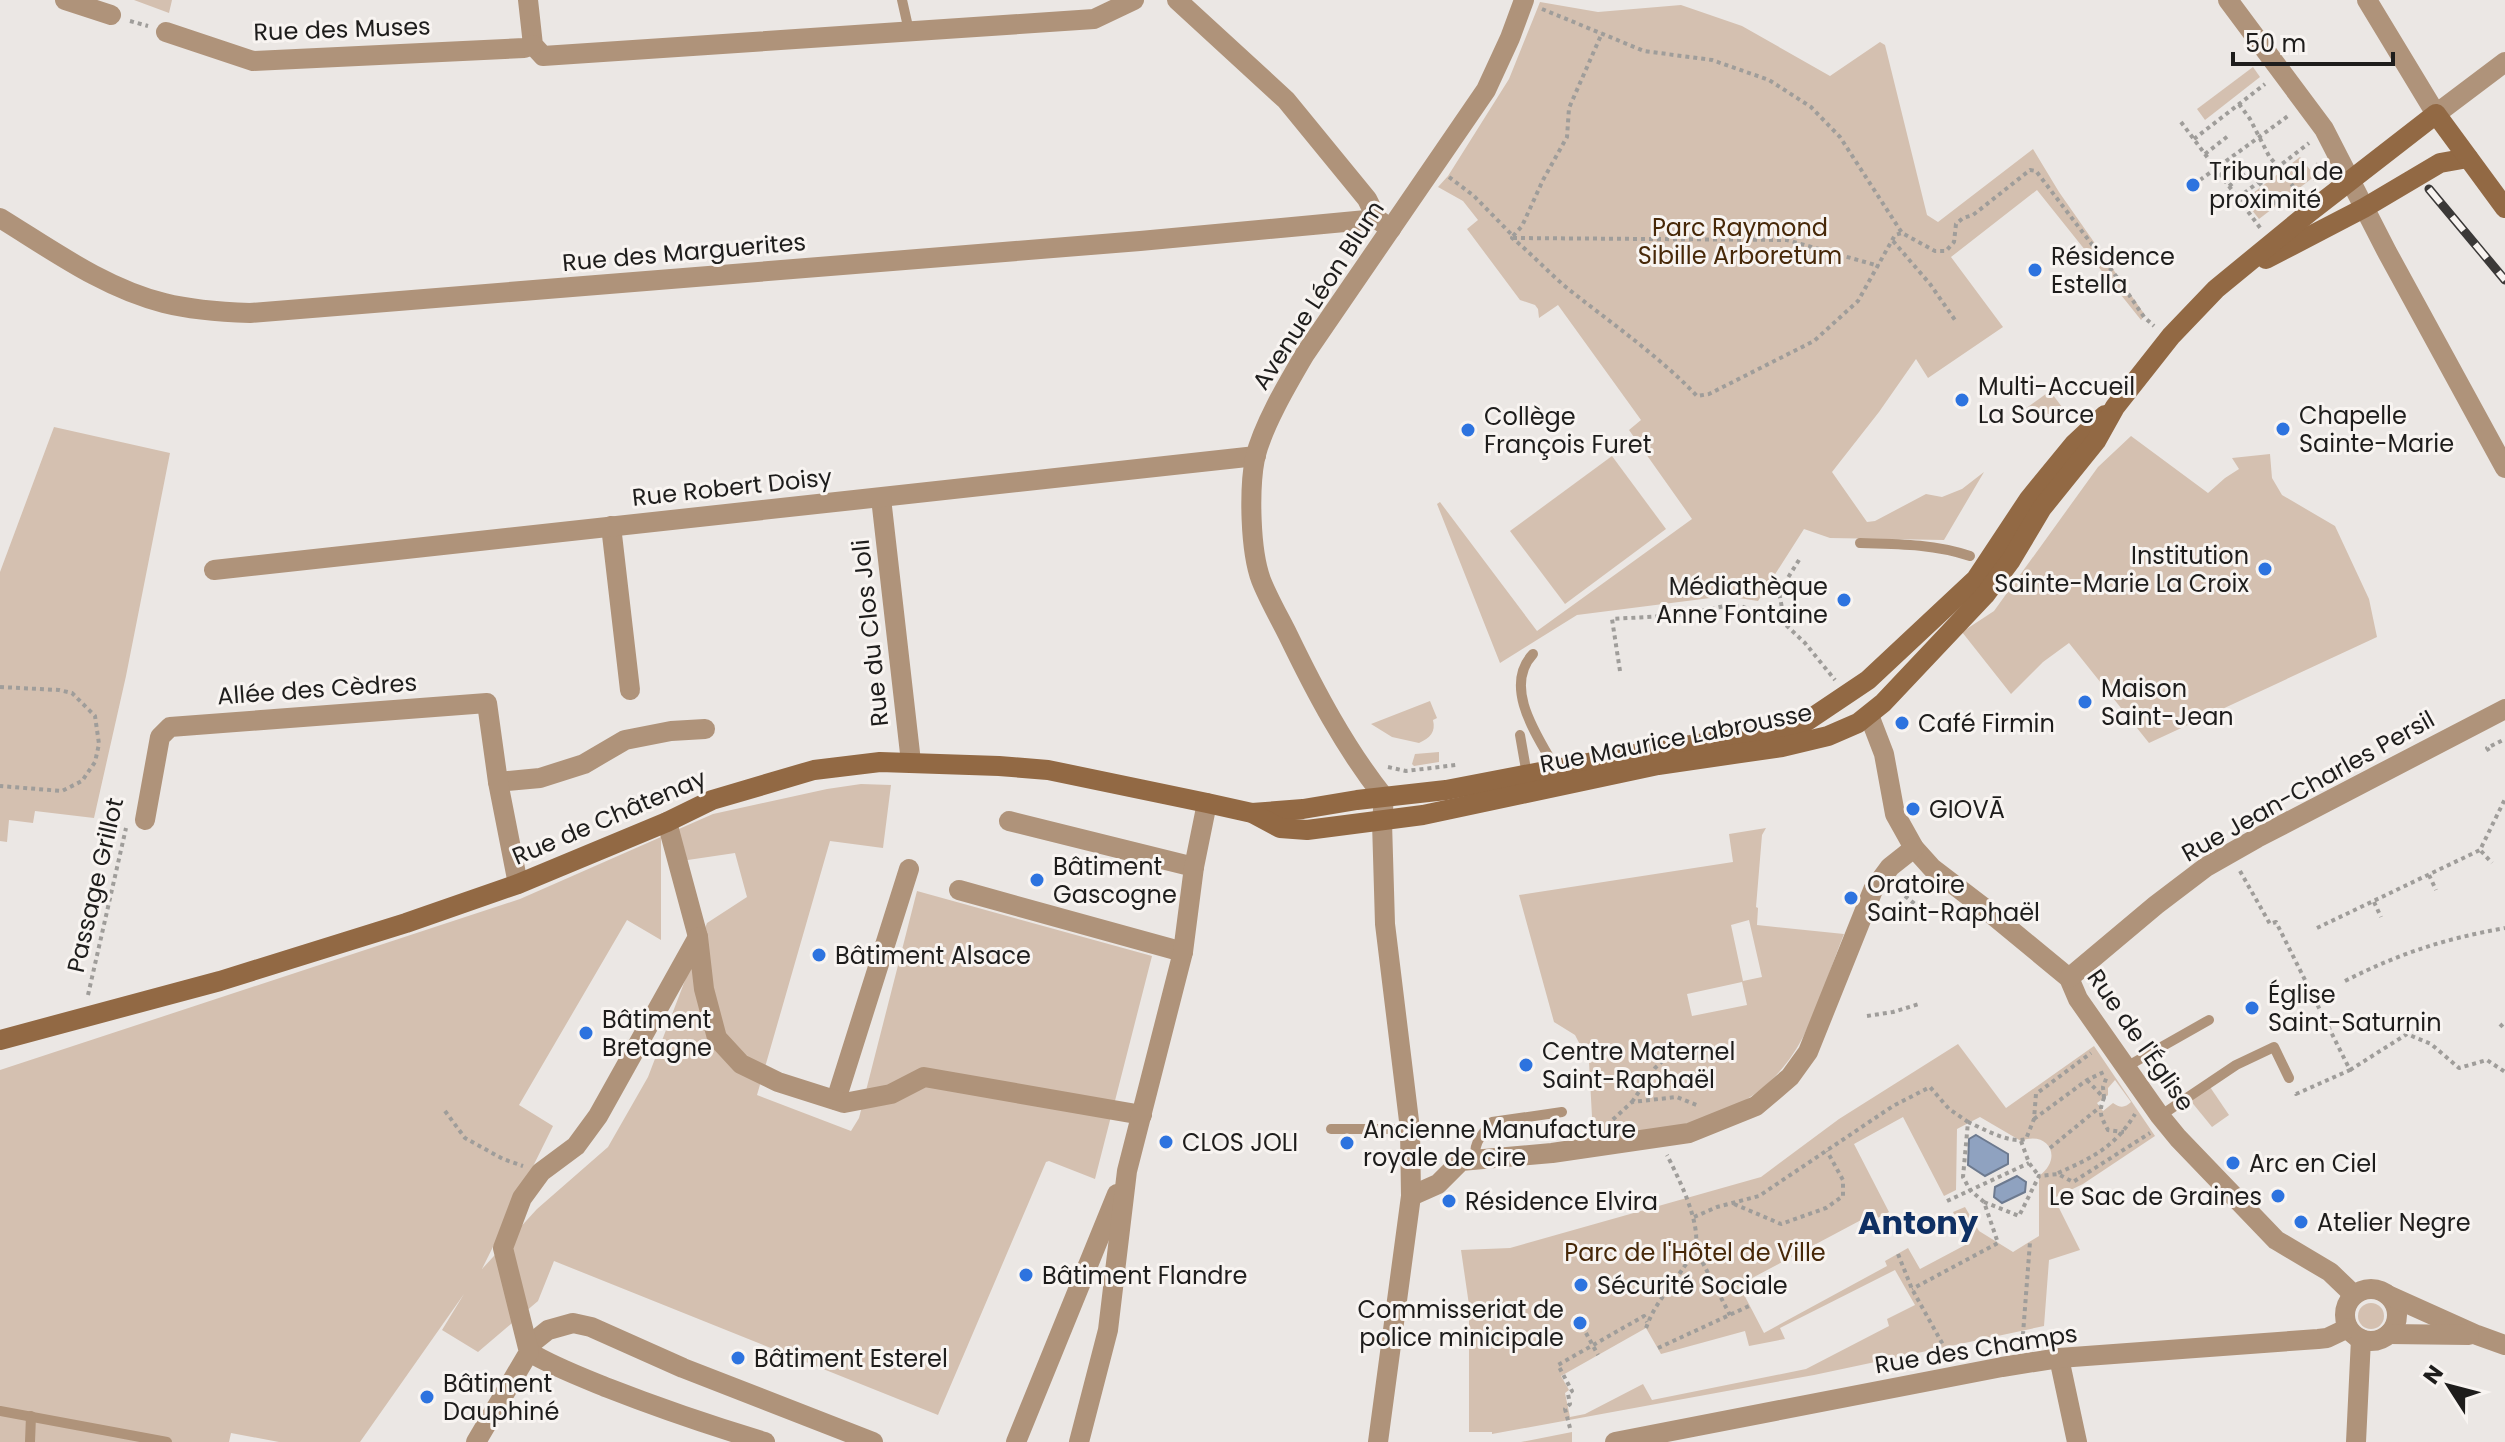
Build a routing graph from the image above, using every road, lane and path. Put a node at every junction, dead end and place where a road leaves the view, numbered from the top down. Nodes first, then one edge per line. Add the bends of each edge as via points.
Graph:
1 (65, 0) edge
2 (528, 0) edge
3 (902, 0) edge
4 (1134, 0) edge
5 (1177, 0) edge
6 (2228, 0) edge
7 (2367, 0) edge
8 (1531, 4) edge
9 (111, 15) joint
10 (909, 31) junction
11 (166, 32) joint
12 (1602, 33) junction
13 (533, 45) junction
14 (2505, 62) edge
15 (2270, 80) dead end
16 (2239, 104) junction
17 (2293, 112) dead end
18 (2436, 114) junction
19 (2181, 122) dead end
20 (2228, 136) dead end
21 (2258, 136) junction
22 (2194, 139) junction
23 (2314, 139) dead end
24 (2318, 151) dead end
25 (2205, 154) junction
26 (2468, 158) junction
27 (2278, 167) junction
28 (2216, 169) junction
29 (2252, 169) dead end
30 (1432, 171) junction
31 (2200, 180) dead end
32 (2351, 180) junction
33 (2259, 182) junction
34 (2312, 185) dead end
35 (2229, 186) junction
36 (2300, 194) junction
37 (2238, 198) junction
38 (2305, 202) dead end
39 (2364, 208) junction
40 (2505, 208) edge
41 (2280, 210) junction
42 (1384, 224) junction
43 (3, 226) edge
44 (2259, 226) junction
45 (1902, 233) junction
46 (2265, 234) dead end
47 (1512, 237) junction
48 (1893, 241) junction
49 (1879, 266) junction
50 (2231, 278) junction
51 (1955, 320) dead end
52 (2171, 336) junction
53 (2115, 407) junction
54 (1256, 456) junction
55 (2505, 468) edge
56 (881, 498) junction
57 (611, 526) junction
58 (1860, 543) dead end
59 (1970, 556) dead end
60 (1799, 560) dead end
61 (214, 570) dead end
62 (1785, 624) junction
63 (1533, 654) dead end
64 (1620, 671) dead end
65 (1836, 679) dead end
66 (1868, 680) junction
67 (0, 687) edge
68 (630, 690) dead end
69 (2505, 709) edge
70 (1869, 715) junction
71 (705, 729) dead end
72 (1520, 735) dead end
73 (2505, 739) edge
74 (2489, 751) dead end
75 (911, 762) junction
76 (1383, 765) dead end
77 (1359, 766) junction
78 (1556, 769) junction
79 (1527, 775) junction
80 (498, 782) junction
81 (0, 786) edge
82 (1465, 787) junction
83 (1384, 797) junction
84 (2505, 799) edge
85 (1357, 800) junction
86 (1207, 803) junction
87 (1252, 813) junction
88 (1009, 821) dead end
89 (667, 822) junction
90 (1382, 822) junction
91 (136, 824) joint
92 (1914, 848) junction
93 (2480, 850) junction
94 (2230, 853) junction
95 (2492, 863) dead end
96 (1194, 867) junction
97 (909, 869) dead end
98 (2429, 875) junction
99 (518, 884) junction
100 (959, 890) dead end
101 (2436, 890) dead end
102 (1905, 896) dead end
103 (2374, 902) junction
104 (1926, 913) dead end
105 (2381, 917) dead end
106 (2317, 928) dead end
107 (2505, 928) edge
108 (698, 937) junction
109 (1183, 952) junction
110 (2069, 978) junction
111 (2345, 981) dead end
112 (1919, 1004) dead end
113 (1867, 1016) dead end
114 (84, 1018) junction
115 (2209, 1020) dead end
116 (2500, 1024) dead end
117 (2505, 1029) edge
118 (0, 1040) edge
119 (1715, 1056) dead end
120 (2078, 1063) dead end
121 (2124, 1064) junction
122 (2350, 1070) junction
123 (2505, 1072) edge
124 (2289, 1078) joint
125 (2087, 1080) junction
126 (2103, 1087) dead end
127 (2104, 1098) junction
128 (836, 1100) junction
129 (1632, 1102) junction
130 (2100, 1107) junction
131 (2154, 1107) junction
132 (1704, 1108) dead end
133 (445, 1111) dead end
134 (1562, 1112) dead end
135 (1142, 1115) junction
136 (2034, 1119) junction
137 (1968, 1122) junction
138 (1331, 1129) dead end
139 (1410, 1129) junction
140 (2124, 1132) junction
141 (1660, 1138) junction
142 (2021, 1141) junction
143 (1594, 1147) junction
144 (2050, 1148) dead end
145 (1827, 1151) junction
146 (1476, 1159) junction
147 (2029, 1163) junction
148 (1127, 1171) junction
149 (541, 1172) junction
150 (2058, 1174) junction
151 (2039, 1176) junction
152 (1970, 1190) junction
153 (1411, 1196) junction
154 (1947, 1201) dead end
155 (1984, 1202) junction
156 (1732, 1203) junction
157 (1694, 1217) junction
158 (2030, 1242) dead end
159 (1695, 1248) junction
160 (1898, 1254) dead end
161 (1912, 1289) junction
162 (2354, 1295) junction
163 (2388, 1295) junction
164 (1749, 1306) dead end
165 (1730, 1315) junction
166 (1586, 1333) dead end
167 (2354, 1334) junction
168 (2389, 1334) junction
169 (2477, 1335) junction
170 (1593, 1345) junction
171 (2505, 1345) edge
172 (1658, 1348) dead end
173 (529, 1349) junction
174 (1598, 1355) dead end
175 (2059, 1358) junction
176 (2028, 1363) junction
177 (1960, 1375) junction
178 (0, 1411) edge
179 (31, 1416) junction
180 (1570, 1428) dead end
181 (30, 1442) edge
182 (167, 1442) edge
183 (476, 1442) edge
184 (765, 1442) edge
185 (873, 1442) edge
186 (1016, 1442) edge
187 (1079, 1442) edge
188 (1378, 1442) edge
189 (1615, 1442) edge
190 (2077, 1442) edge
191 (2356, 1442) edge

1 - 9 street
2 - 13 street
3 - 10 lane
4 - 10 street via 1094,19
5 - 42 street via 1286,100
6 - 32 street via 2324,129
7 - 18 street
8 - 12 path
8 - 30 street, Avenue Léon Blum via 1486,90
9 - 11 path
10 - 13 street via 543,56
11 - 13 street, Rue des Muses via 253,61
12 - 45 path via 1644,51 1712,60 1769,80 1811,107 1840,137
12 - 47 path via 1569,108 1567,137
14 - 18 street
15 - 16 path
16 - 21 path
16 - 22 path
17 - 21 path
18 - 26 main road
18 - 32 main road, Rue Maurice Labrousse
19 - 22 path
20 - 25 path
21 - 27 path
21 - 28 path
22 - 25 path
23 - 27 path
24 - 34 path
25 - 28 path
26 - 39 main road, Rue Maurice Labrousse via 2440,163
26 - 40 main road
27 - 33 path
27 - 36 path
28 - 31 path
28 - 35 path
29 - 35 path
30 - 42 street, Avenue Léon Blum
30 - 47 path via 1474,196
32 - 39 street
32 - 50 main road, Rue Maurice Labrousse
33 - 37 path
33 - 41 path
35 - 37 path
36 - 38 path
36 - 41 path
37 - 44 path
39 - 50 main road, Rue Maurice Labrousse
39 - 55 street
41 - 44 path
42 - 43 street, Rue des Marguerites via 250,313 210,311 130,291
42 - 54 street, Avenue Léon Blum via 1305,354
44 - 46 path
45 - 48 path
45 - 52 path via 1935,251 1946,251 1954,242 1956,224 2030,170 2036,171 2148,322
47 - 49 path via 1787,240
47 - 49 path via 1697,396 1814,341 1858,301
48 - 49 path
48 - 51 path
50 - 52 main road, Rue Maurice Labrousse
52 - 53 main road, Rue Maurice Labrousse
53 - 66 main road, Rue Maurice Labrousse via 2074,444 2029,499 1976,579
53 - 70 main road, Rue Maurice Labrousse via 2000,577
54 - 56 street, Rue Robert Doisy
54 - 77 street, Avenue Léon Blum via 1252,504 1260,578
56 - 57 street, Rue Robert Doisy
56 - 75 street, Rue du Clos Joli
57 - 61 street, Rue Robert Doisy
57 - 68 street
58 - 59 lane via 1919,544
60 - 62 path via 1779,592
62 - 64 path via 1741,606 1612,619
62 - 65 path
63 - 78 lane via 1520,690
66 - 70 main road
66 - 78 main road, Rue Maurice Labrousse via 1804,723 1777,733
67 - 81 path via 72,693 95,716 99,744 82,781 62,791
69 - 94 street, Rue Jean-Charles Persil
70 - 90 main road, Rue Maurice Labrousse via 1828,736 1782,747 1658,765
70 - 92 street, Rue de l'Église via 1884,754 1895,814
71 - 80 street via 625,740 584,764 540,778
72 - 79 lane
73 - 74 path
75 - 86 main road, Rue de Châtenay via 1048,770
75 - 89 main road, Rue de Châtenay via 814,770 712,800
76 - 82 path via 1406,771 1456,765
77 - 83 street, Avenue Léon Blum
77 - 85 street
78 - 79 main road, Rue Maurice Labrousse
79 - 82 main road, Rue Maurice Labrousse
80 - 91 street, Allée des Cèdres via 487,703 170,727 160,737
80 - 99 street, Allée des Cèdres
82 - 83 main road, Rue Maurice Labrousse
83 - 85 main road, Rue de Châtenay
83 - 90 street
84 - 93 path
85 - 87 main road, Rue de Châtenay
85 - 90 street
86 - 87 main road, Rue de Châtenay
86 - 96 street
87 - 90 main road, Rue de Châtenay via 1280,828 1307,830
88 - 96 street
89 - 99 main road, Rue de Châtenay
89 - 108 street
90 - 139 street via 1385,924
91 - 114 path, Passage Grillot
92 - 110 street, Rue de l'Église
92 - 141 street via 1873,890 1808,1052 1790,1077 1756,1106 1689,1133
93 - 95 path
93 - 98 path
94 - 110 street, Rue Jean-Charles Persil via 2156,905
94 - 122 path via 2270,924 2276,922
96 - 109 street
97 - 128 street
98 - 101 path
98 - 103 path
99 - 114 main road, Rue de Châtenay via 220,981
100 - 109 street
102 - 104 path
103 - 105 path
103 - 106 path
107 - 111 path via 2427,945
108 - 128 street via 717,1038 741,1064
108 - 149 street via 598,1116 576,1146
109 - 135 street
110 - 121 street, Rue de l'Église
112 - 113 path
114 - 118 main road, Rue de Châtenay
115 - 121 lane
116 - 117 path
119 - 129 path via 1707,1050 1673,1051
120 - 136 path via 2036,1094
121 - 125 path
121 - 131 street, Rue de l'Église
122 - 123 path via 2407,1034 2431,1044 2459,1068 2487,1060
122 - 124 path via 2296,1094
124 - 131 lane via 2274,1047
125 - 127 path
125 - 136 path
126 - 127 path
127 - 130 path
128 - 135 street via 891,1094 924,1077
129 - 132 path via 1677,1097
129 - 143 path via 1599,1132
130 - 140 path via 2108,1130
130 - 144 path
131 - 140 path
131 - 150 path via 2149,1116 2152,1131 2124,1151 2073,1182
131 - 162 street, Rue de l'Église via 2276,1240 2330,1272
133 - 149 path via 465,1138
134 - 146 lane via 1492,1122 1477,1141
135 - 148 street
136 - 142 path
137 - 142 path
137 - 145 path via 1930,1087
137 - 152 path via 1963,1177
138 - 139 lane
139 - 153 street
140 - 150 path via 2098,1154
141 - 143 street
141 - 157 path
142 - 147 path
143 - 146 street
145 - 156 path via 1759,1196
145 - 156 path via 1843,1180 1843,1196 1826,1208 1781,1224
146 - 153 street via 1461,1161 1438,1184
147 - 151 path
147 - 152 path
148 - 186 street
148 - 187 street via 1108,1330
149 - 173 street via 522,1198 503,1248
150 - 151 path
151 - 155 path via 2019,1216
152 - 154 path
152 - 155 path
153 - 188 street
155 - 161 path via 1998,1243
156 - 157 path
157 - 159 path
158 - 176 path via 2023,1334
159 - 165 path
159 - 170 path via 1647,1325 1644,1316
160 - 161 path
161 - 177 path
162 - 163 street via 2374,1289
162 - 167 street via 2345,1311
163 - 168 street via 2397,1314
163 - 169 street
164 - 165 path
165 - 172 path
166 - 170 path
167 - 168 street via 2376,1341
167 - 175 street, Rue des Champs
167 - 191 street
168 - 169 street
169 - 171 street
170 - 174 path
170 - 180 path via 1558,1365 1572,1391 1565,1409
173 - 183 street
173 - 184 street via 552,1366 624,1395
173 - 185 street via 548,1330 573,1323 591,1327
175 - 176 street, Rue des Champs
175 - 190 street
176 - 177 street, Rue des Champs
177 - 189 street, Rue des Champs
178 - 179 lane
179 - 181 lane
179 - 182 lane

